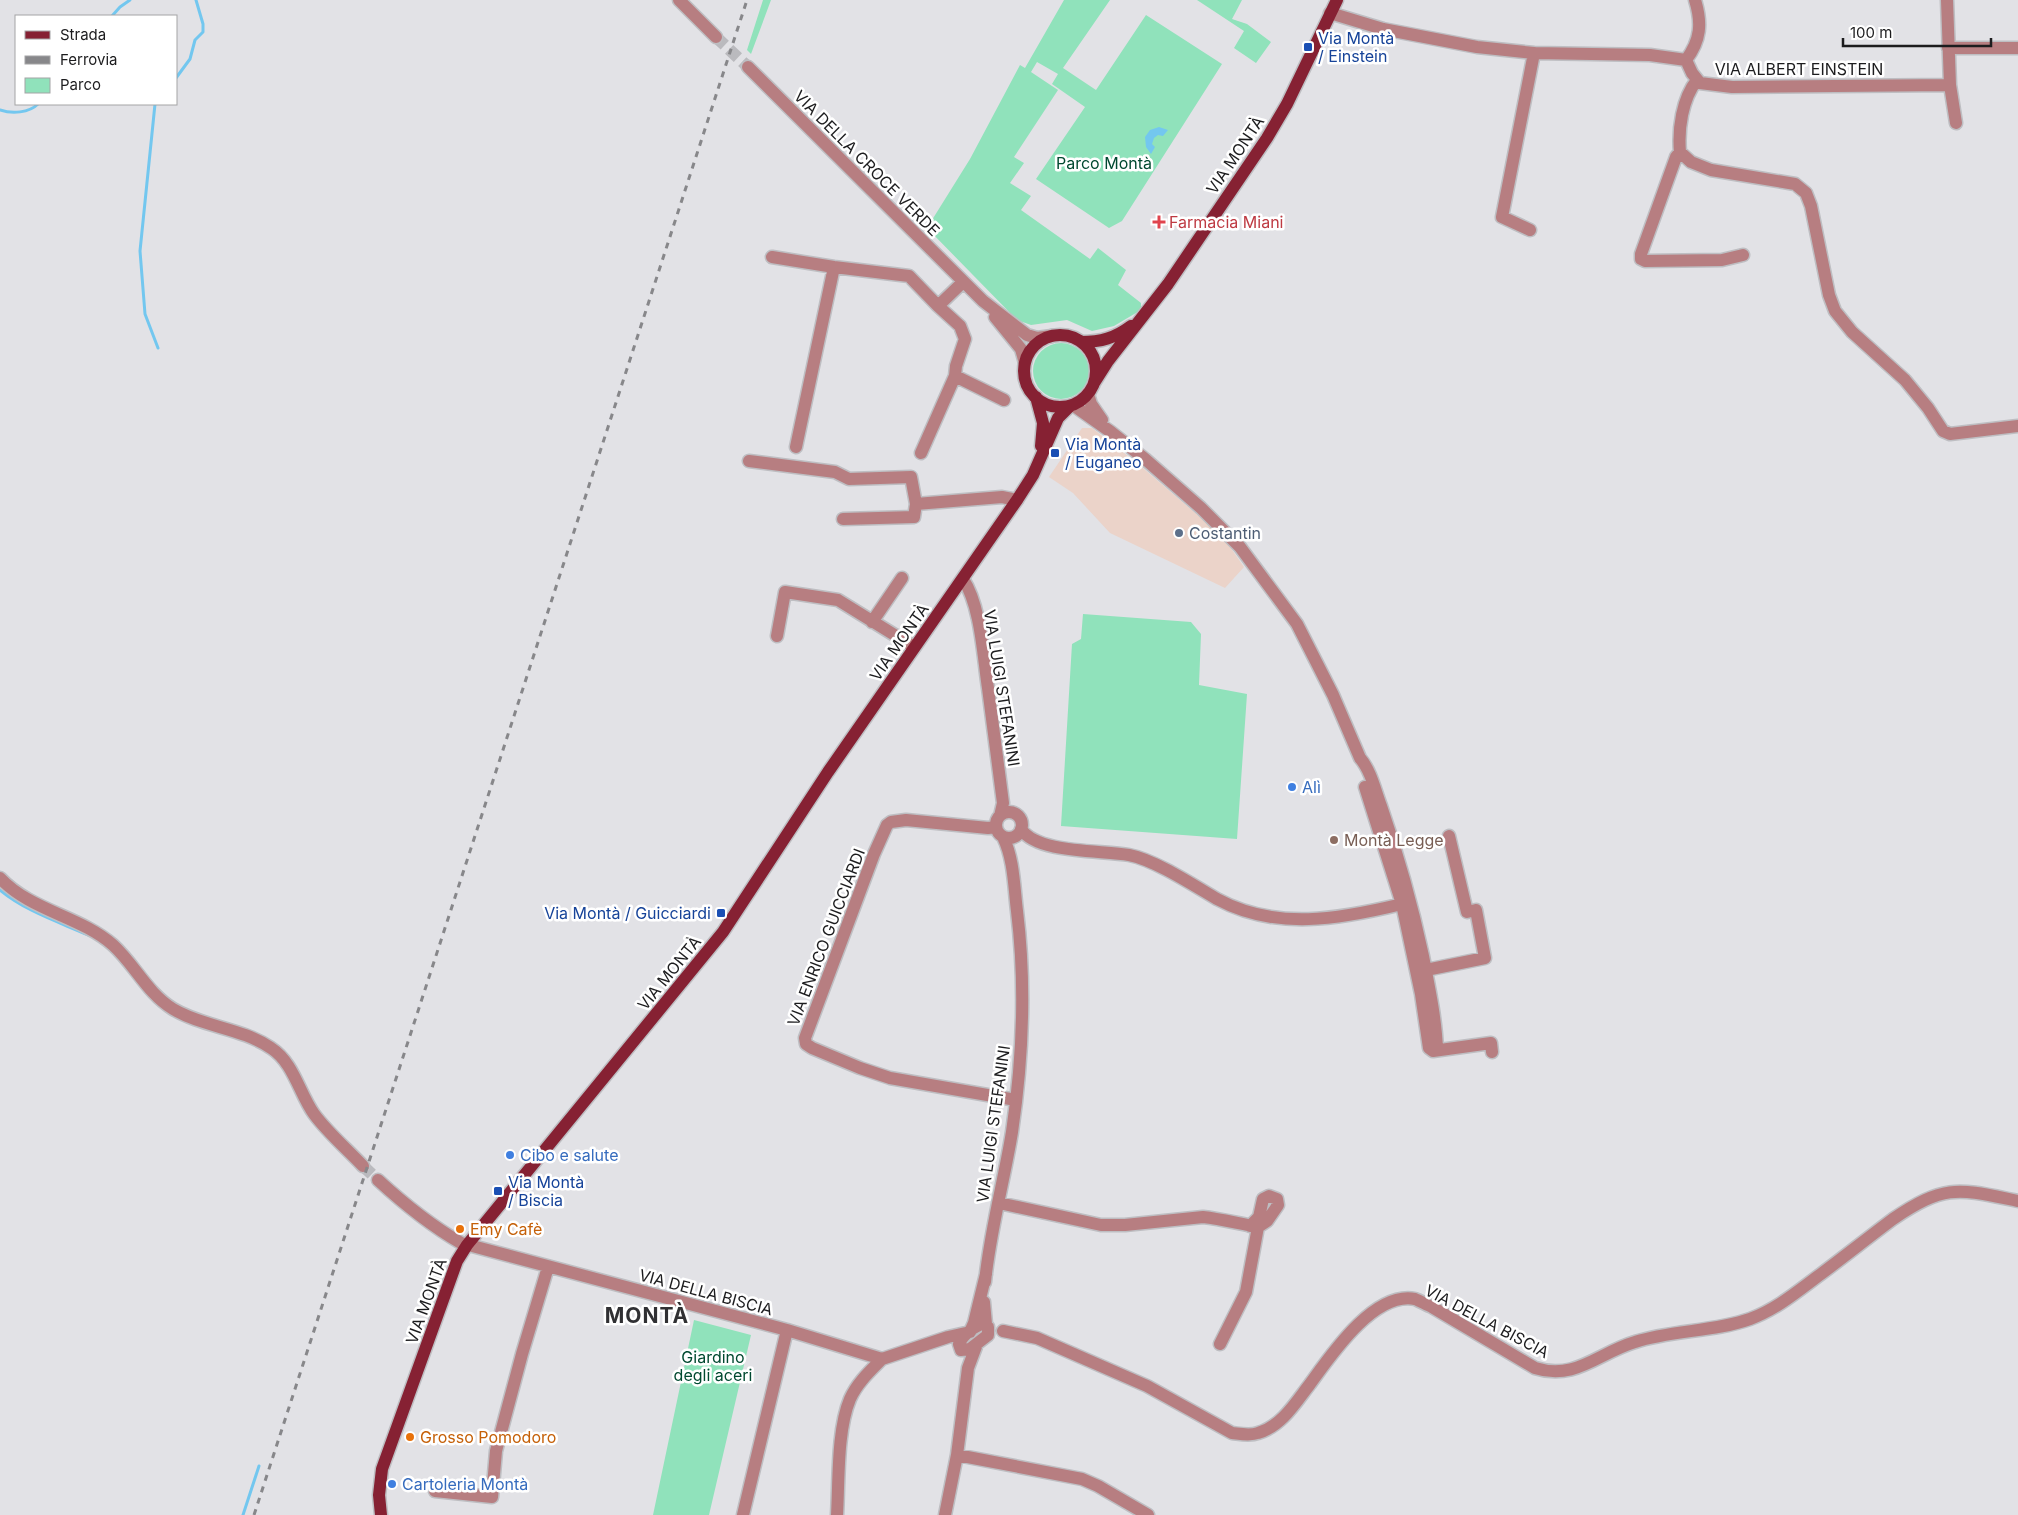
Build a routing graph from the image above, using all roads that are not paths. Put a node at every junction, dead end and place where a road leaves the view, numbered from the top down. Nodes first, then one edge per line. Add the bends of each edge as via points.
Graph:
1 (679, 0) edge
2 (1337, 0) edge
3 (1695, 0) edge
4 (1947, 0) edge
5 (1330, 13) junction
6 (716, 38) tunnel mouth
7 (1948, 48) junction
8 (2018, 48) edge
9 (1534, 53) junction
10 (1686, 60) junction
11 (748, 67) tunnel mouth
12 (1697, 80) junction
13 (1950, 85) junction
14 (1956, 123) dead end
15 (1680, 152) junction
16 (1530, 230) dead end
17 (1743, 255) dead end
18 (772, 257) dead end
19 (834, 267) junction
20 (963, 282) junction
21 (983, 301) junction
22 (938, 306) junction
23 (1143, 318) junction
24 (1052, 336) junction
25 (1081, 342) junction
26 (1025, 363) junction
27 (956, 376) junction
28 (1094, 383) junction
29 (1088, 394) junction
30 (1036, 397) junction
31 (1004, 400) dead end
32 (1071, 405) junction
33 (2018, 426) edge
34 (1112, 432) junction
35 (796, 447) dead end
36 (921, 453) dead end
37 (749, 461) dead end
38 (1035, 470) junction
39 (1017, 500) junction
40 (916, 504) junction
41 (842, 518) dead end
42 (902, 578) dead end
43 (962, 580) junction
44 (872, 622) junction
45 (777, 636) dead end
46 (914, 647) junction
47 (1360, 758) junction
48 (1002, 819) junction
49 (1019, 832) junction
50 (1449, 836) dead end
51 (1010, 858) junction
52 (1401, 867) junction
53 (0, 878) edge
54 (1402, 904) junction
55 (1416, 924) junction
56 (1414, 958) junction
57 (1426, 970) junction
58 (1421, 994) junction
59 (1435, 1051) junction
60 (1492, 1052) dead end
61 (1016, 1100) junction
62 (363, 1166) tunnel mouth
63 (378, 1180) tunnel mouth
64 (2018, 1201) edge
65 (999, 1203) junction
66 (467, 1245) junction
67 (548, 1267) junction
68 (986, 1274) junction
69 (987, 1329) junction
70 (787, 1330) junction
71 (970, 1332) junction
72 (935, 1342) junction
73 (977, 1344) junction
74 (1220, 1344) dead end
75 (960, 1349) junction
76 (882, 1359) junction
77 (968, 1368) junction
78 (957, 1455) junction
79 (435, 1491) dead end
80 (381, 1515) edge
81 (743, 1515) edge
82 (837, 1515) edge
83 (945, 1515) edge
84 (1148, 1515) edge

1 - 6 street
2 - 5 main road, VIA MONTÀ
3 - 10 street via 1698,42
4 - 7 street
5 - 9 street via 1383,29 1438,40
5 - 23 main road, VIA MONTÀ via 1287,104 1267,138
7 - 8 street
7 - 13 street
9 - 10 street via 1650,55
9 - 16 street via 1502,217
10 - 12 street, VIA ALBERT EINSTEIN
11 - 20 street, VIA DELLA CROCE VERDE
12 - 13 street, VIA ALBERT EINSTEIN via 1704,84 1732,87
12 - 15 street via 1682,118
13 - 14 street
15 - 17 street via 1640,259 1722,260
15 - 33 street via 1691,162 1711,170 1795,184 1806,193 1835,312 1852,332 1905,380 1943,431 1950,434
18 - 19 street
19 - 22 street via 909,276
19 - 35 street
20 - 21 street, VIA DELLA CROCE VERDE
20 - 22 street
21 - 24 street, VIA DELLA CROCE VERDE via 1027,335 1037,338
21 - 26 street, VIA DELLA CROCE VERDE via 1021,349
22 - 27 street via 960,326 965,339
23 - 25 main road, VIA MONTÀ via 1110,339
23 - 28 main road, VIA MONTÀ
24 - 25 main road, VIA MONTÀ via 1072,337
24 - 26 main road via 1038,343
25 - 28 main road via 1088,348 1096,365
26 - 30 main road, VIA MONTÀ via 1026,382
27 - 31 street
27 - 36 street
28 - 29 main road, VIA MONTÀ
29 - 32 main road, VIA MONTÀ
29 - 34 street via 1090,404
30 - 32 main road via 1052,406
30 - 38 main road, VIA MONTÀ via 1043,430
32 - 34 street
32 - 38 main road, VIA MONTÀ via 1058,418
34 - 47 street via 1240,547 1297,624
37 - 40 street via 835,472 849,479 911,477
38 - 39 main road, VIA MONTÀ
39 - 40 street via 1002,497
39 - 43 main road, VIA MONTÀ
40 - 41 street via 914,517
42 - 44 street
43 - 46 main road, VIA MONTÀ
43 - 48 street, VIA LUIGI STEFANINI via 971,597 979,630
44 - 45 street via 838,600 785,592
44 - 46 street
46 - 66 main road, VIA MONTÀ via 723,932
47 - 52 street via 1367,765
47 - 54 street via 1359,768
48 - 49 street via 1010,838
48 - 49 street, VIA LUIGI STEFANINI via 1019,817
48 - 51 street, VIA LUIGI STEFANINI
48 - 61 street, VIA ENRICO GUICCIARDI via 988,828 906,820 887,825 805,1038 806,1044 812,1048 890,1078
49 - 51 street, VIA LUIGI STEFANINI
49 - 54 street via 1036,842 1098,854 1136,857 1235,908 1270,917 1305,920 1348,917
50 - 57 street via 1467,912 1476,910 1485,958
51 - 61 street, VIA LUIGI STEFANINI via 1023,974 1022,1041
52 - 54 street
52 - 55 street
53 - 62 street via 22,897 101,936 114,946 150,990 174,1009 252,1038 276,1052 288,1065 313,1112
54 - 55 street
54 - 56 street
55 - 57 street
56 - 57 street
56 - 58 street
57 - 58 street via 1422,976
57 - 59 street via 1434,1016
58 - 59 street via 1428,1044
59 - 60 street via 1491,1043
61 - 65 street, VIA LUIGI STEFANINI
63 - 66 street, VIA DELLA BISCIA via 403,1204
64 - 69 street, VIA DELLA BISCIA via 1968,1191 1941,1194 1911,1207 1778,1306 1736,1323 1634,1342 1564,1372 1535,1368 1432,1307 1415,1300 1399,1299 1366,1316 1283,1418 1257,1434 1232,1433 1147,1386 1037,1338
65 - 68 street, VIA LUIGI STEFANINI
65 - 74 street via 1100,1224 1125,1225 1203,1217 1254,1226 1246,1292
66 - 67 street, VIA DELLA BISCIA
66 - 80 main road, VIA MONTÀ via 457,1262 382,1469
67 - 70 street, VIA DELLA BISCIA
67 - 79 street via 496,1451 492,1497
68 - 69 street, VIA LUIGI STEFANINI via 983,1306
68 - 71 street, VIA LUIGI STEFANINI
69 - 71 street, VIA DELLA BISCIA via 978,1325
69 - 73 street, VIA DELLA BISCIA
70 - 76 street, VIA DELLA BISCIA
70 - 81 street
71 - 72 street, VIA DELLA BISCIA
71 - 75 street, VIA DELLA BISCIA via 959,1341
72 - 75 street, VIA DELLA BISCIA via 949,1343
72 - 76 street, VIA DELLA BISCIA
73 - 75 street, VIA DELLA BISCIA via 966,1350
73 - 77 street
75 - 77 street
76 - 82 street via 859,1383 844,1415
77 - 78 street
78 - 83 street
78 - 84 street via 1082,1479

